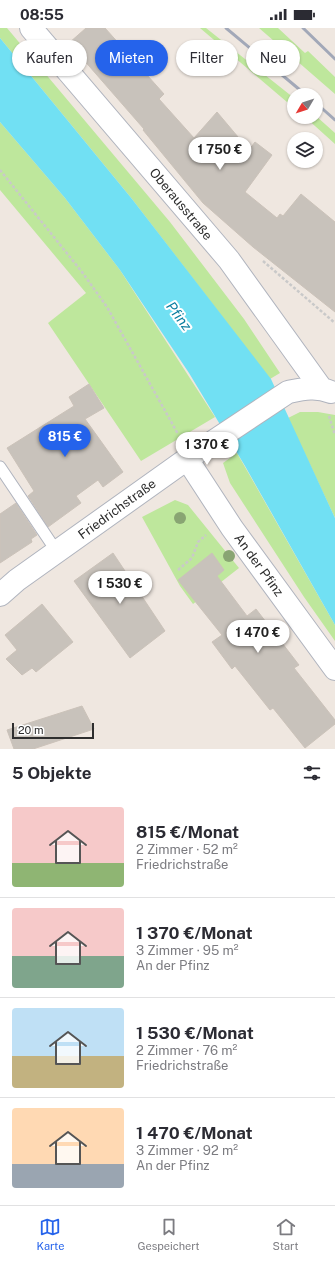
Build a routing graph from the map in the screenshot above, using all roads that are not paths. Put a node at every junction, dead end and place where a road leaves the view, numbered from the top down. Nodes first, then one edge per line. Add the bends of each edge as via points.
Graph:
1 (31, 28) edge
2 (328, 390) edge
3 (186, 459) junction
4 (0, 467) edge
5 (57, 552) junction
6 (0, 595) edge
7 (335, 669) edge

1 - 2 street, Oberausstraße via 229,260
2 - 3 street, Friedrichstraße via 303,389 288,392
3 - 5 street, Friedrichstraße
3 - 7 street, An der Pfinz via 232,528
4 - 5 lane
5 - 6 street, Friedrichstraße

